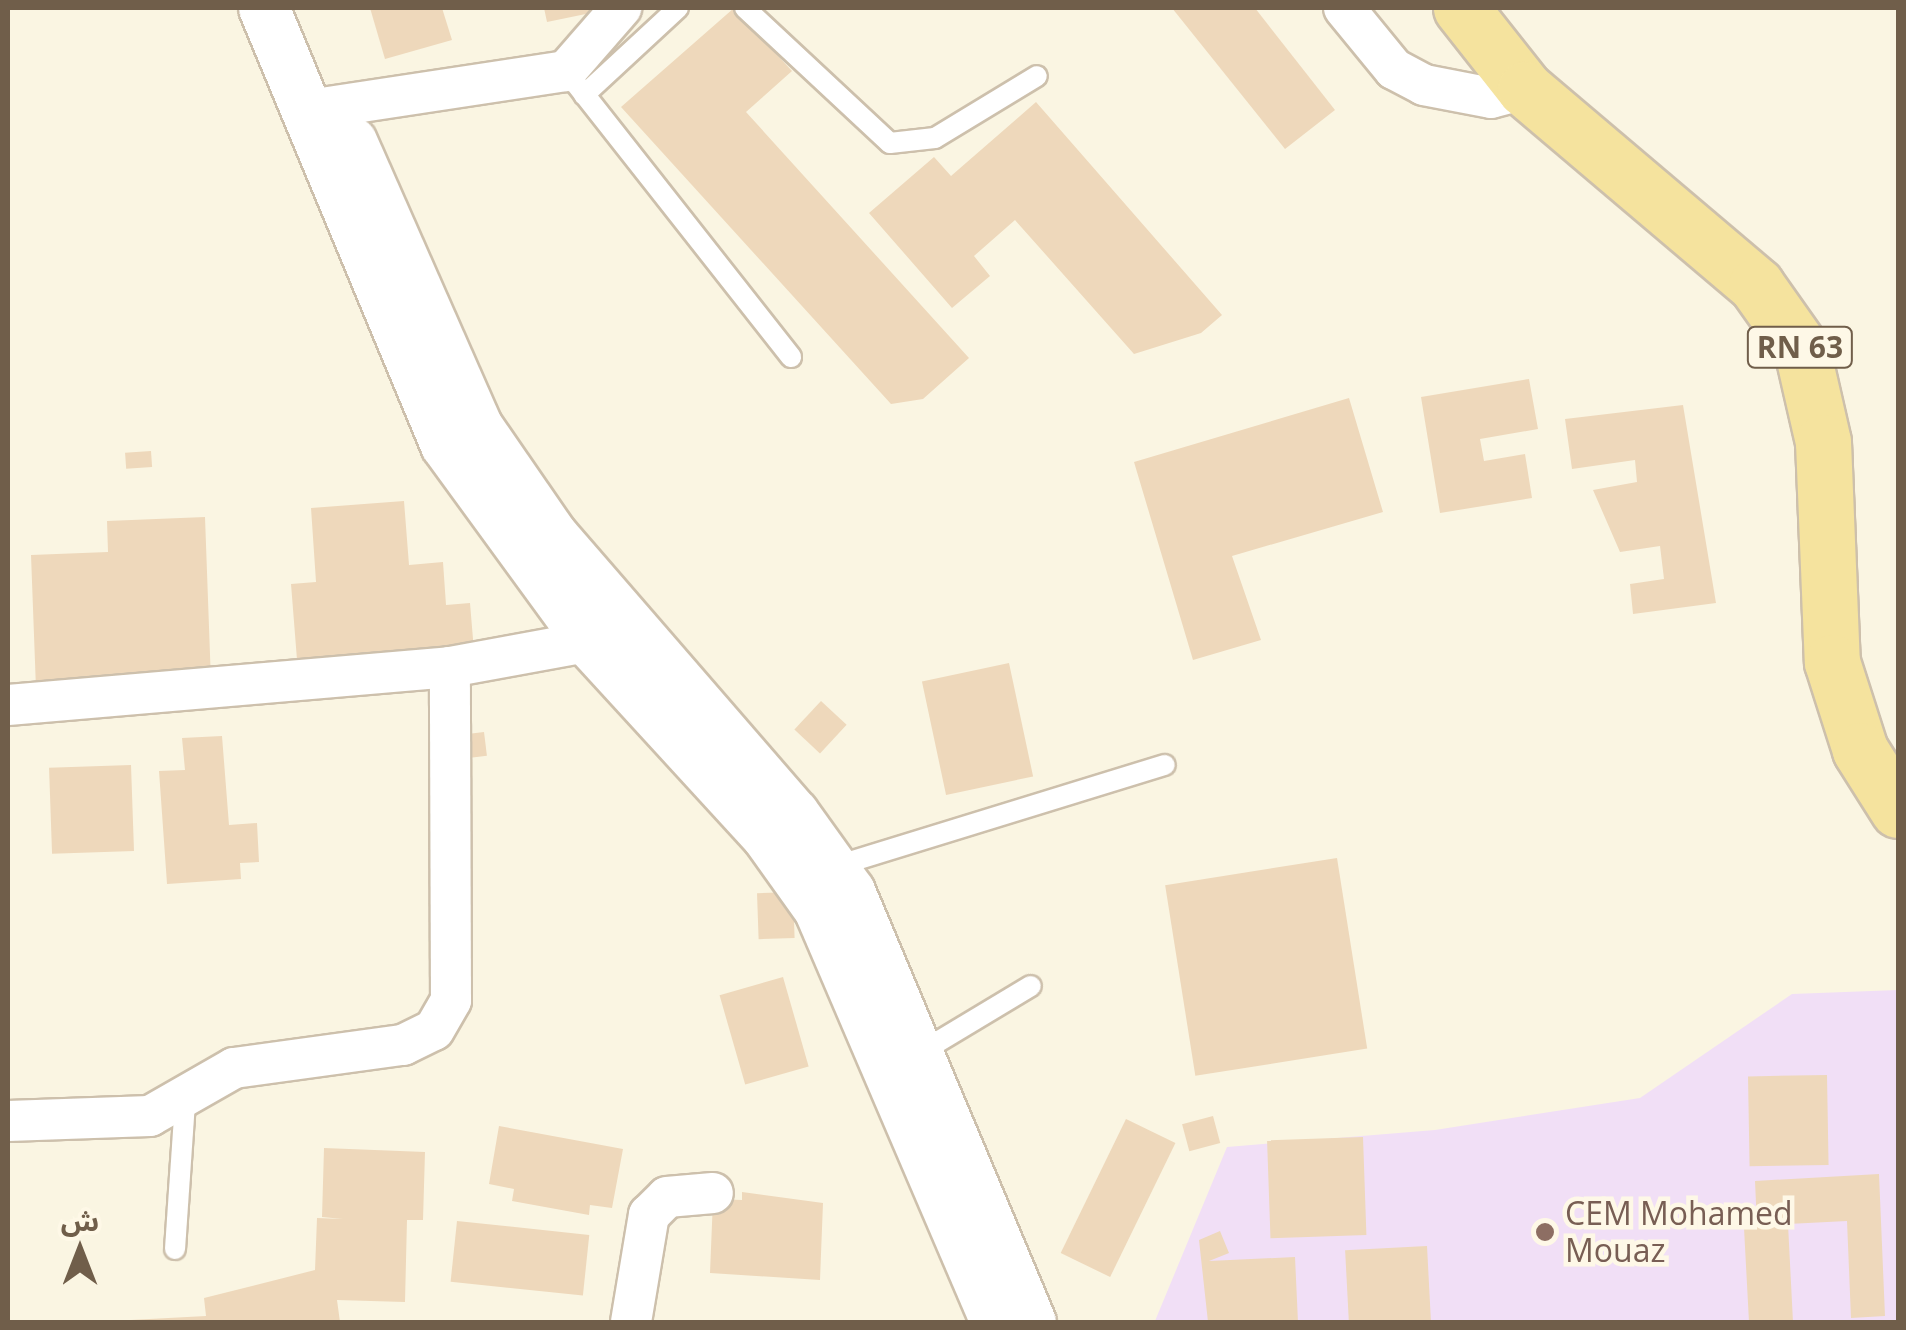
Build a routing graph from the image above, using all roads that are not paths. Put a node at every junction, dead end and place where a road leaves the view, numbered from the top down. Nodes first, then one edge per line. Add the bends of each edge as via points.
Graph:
1 (264, 8) edge
2 (298, 8) edge
3 (621, 8) edge
4 (678, 8) edge
5 (745, 8) edge
6 (1344, 8) edge
7 (1461, 8) edge
8 (1037, 76) dead end
9 (575, 83) junction
10 (1525, 90) junction
11 (318, 107) junction
12 (792, 356) dead end
13 (612, 638) junction
14 (450, 667) junction
15 (8, 706) edge
16 (1165, 766) dead end
17 (1898, 810) edge
18 (818, 875) junction
19 (1031, 986) dead end
20 (921, 1052) junction
21 (185, 1102) junction
22 (8, 1121) edge
23 (714, 1193) dead end
24 (174, 1249) dead end
25 (631, 1322) edge
26 (996, 1322) edge
27 (1031, 1322) edge

1 - 11 street
2 - 11 street
3 - 9 street
4 - 9 lane
5 - 8 lane via 890,144 935,138
6 - 10 street via 1394,70 1424,85 1491,98
7 - 10 main road, RN 63
9 - 11 street
9 - 12 lane
10 - 17 main road, RN 63 via 1756,285 1802,350 1824,442 1832,662 1860,750
11 - 13 street via 477,426
13 - 14 street
13 - 18 street
14 - 15 street
14 - 21 street via 445,1017 403,1045 234,1068
16 - 18 lane
18 - 20 street
18 - 26 street
19 - 20 lane
20 - 27 street
21 - 22 street via 132,1118
21 - 24 lane
23 - 25 street via 667,1196 649,1214

